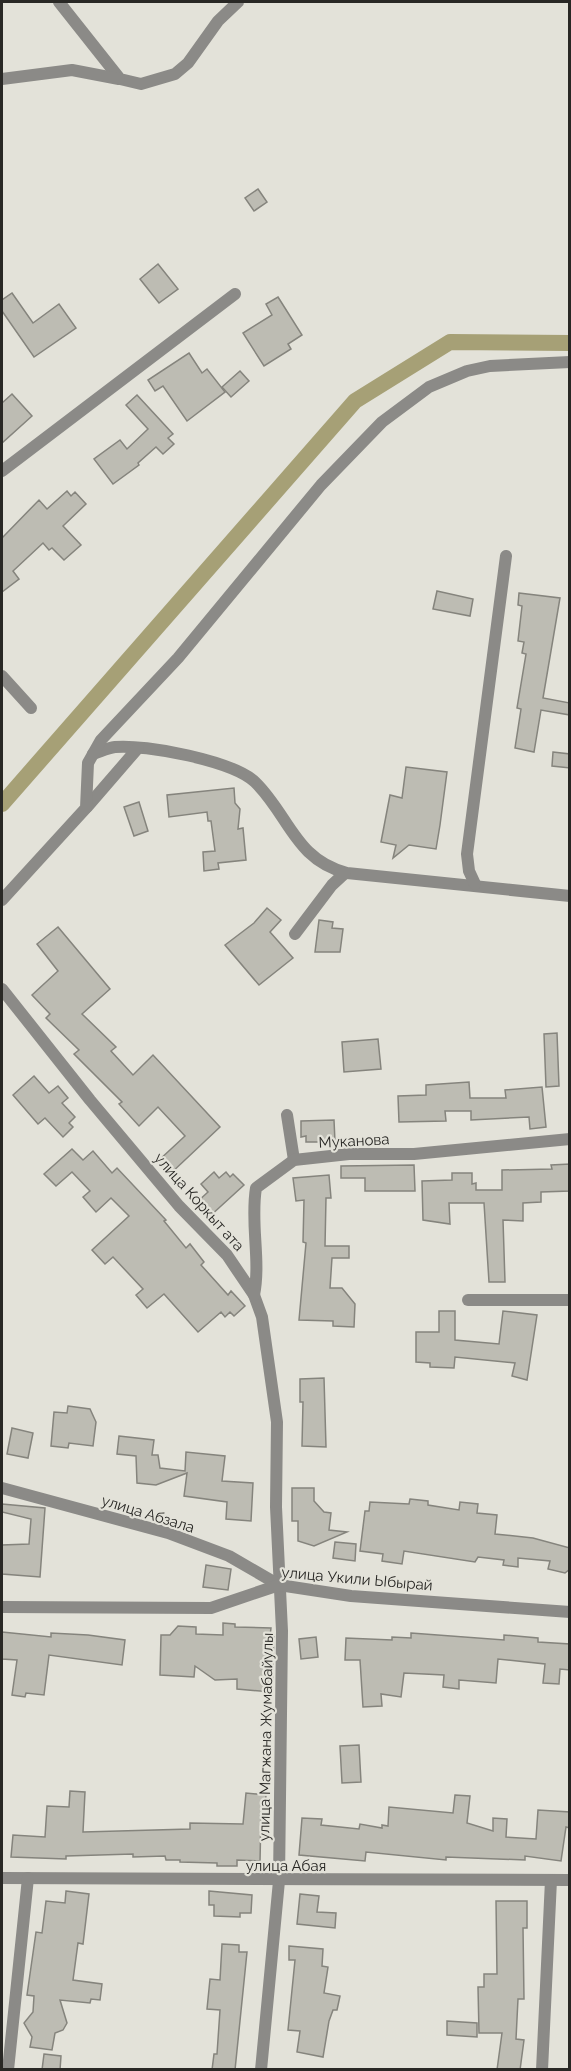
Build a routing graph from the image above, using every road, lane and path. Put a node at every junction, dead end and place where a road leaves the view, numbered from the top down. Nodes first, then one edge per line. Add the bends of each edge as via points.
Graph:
1 (59, 2) edge
2 (238, 2) edge
3 (2, 79) edge
4 (120, 79) junction
5 (235, 294) dead end
6 (570, 362) edge
7 (2, 471) edge
8 (506, 556) dead end
9 (2, 676) edge
10 (32, 708) dead end
11 (138, 748) junction
12 (93, 754) junction
13 (87, 808) junction
14 (345, 873) junction
15 (475, 884) junction
16 (570, 896) edge
17 (2, 900) edge
18 (295, 934) dead end
19 (2, 989) edge
20 (287, 1115) dead end
21 (570, 1139) edge
22 (294, 1160) junction
23 (254, 1295) junction
24 (468, 1300) dead end
25 (570, 1300) edge
26 (2, 1488) edge
27 (279, 1585) junction
28 (2, 1607) edge
29 (570, 1612) edge
30 (2, 1878) edge
31 (28, 1878) junction
32 (551, 1880) junction
33 (570, 1880) edge
34 (279, 1881) junction
35 (8, 2070) edge
36 (261, 2070) edge
37 (542, 2070) edge

1 - 4 street
2 - 4 street via 175,74 141,84
3 - 4 street via 72,70
5 - 7 street
6 - 12 street via 467,371 429,387 382,422 321,485
8 - 15 street via 467,854 468,871
9 - 10 street
11 - 12 street via 111,747
11 - 13 street
11 - 14 street via 178,753 242,772 255,783 307,851 328,869
12 - 13 street via 88,763
13 - 17 street
14 - 15 street
14 - 18 street
15 - 16 street
19 - 23 street, улица Коркыт ата via 179,1206 227,1255
20 - 22 street
21 - 22 street, Муканова via 414,1154 349,1154
22 - 23 street via 256,1188
23 - 27 street, улица Коркыт ата via 267,1344 277,1422
24 - 25 street
26 - 27 street, улица Абзала via 168,1533 229,1556
27 - 28 street, улица Укили Ыбырай via 211,1608
27 - 29 street, улица Укили Ыбырай via 351,1596
27 - 34 street, улица Магжана Жумабайулы
30 - 31 street, улица Абая
31 - 34 street, улица Абая
31 - 35 street
32 - 33 street, улица Абая
32 - 34 street, улица Абая
32 - 37 street
34 - 36 street, улица Магжана Жумабайулы

